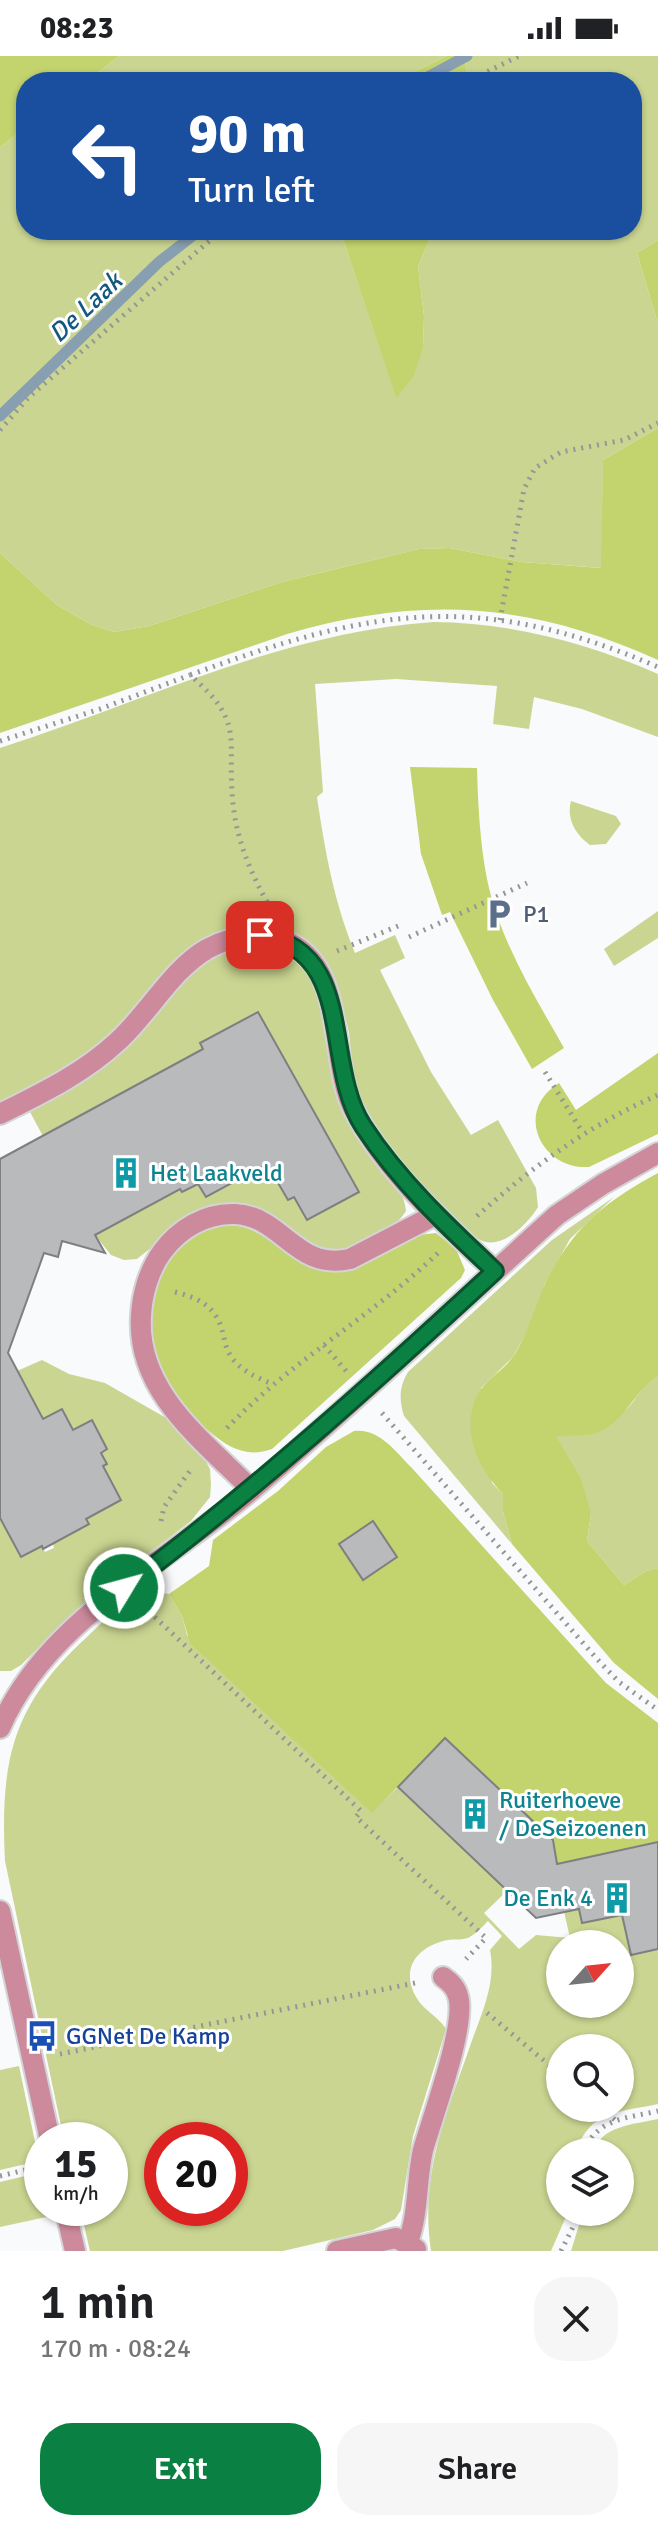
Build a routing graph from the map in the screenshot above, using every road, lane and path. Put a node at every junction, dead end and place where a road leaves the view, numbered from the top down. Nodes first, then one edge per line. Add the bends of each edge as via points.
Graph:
1 (519, 56) edge
2 (486, 72) edge
3 (210, 240) edge
4 (658, 423) edge
5 (0, 430) edge
6 (500, 620) junction
7 (658, 667) edge
8 (190, 675) junction
9 (0, 741) edge
10 (527, 883) dead end
11 (403, 924) dead end
12 (409, 937) dead end
13 (292, 944) junction
14 (311, 962) junction
15 (545, 1072) dead end
16 (658, 1095) edge
17 (0, 1114) edge
18 (583, 1133) junction
19 (658, 1153) edge
20 (435, 1215) junction
21 (456, 1235) junction
22 (495, 1271) junction
23 (147, 1284) junction
24 (324, 1345) dead end
25 (272, 1384) dead end
26 (364, 1393) junction
27 (252, 1490) junction
28 (124, 1588) junction
29 (658, 1710) edge
30 (0, 1728) edge
31 (0, 1911) edge
32 (6, 1972) edge
33 (448, 1981) junction
34 (32, 2060) junction
35 (546, 2062) edge
36 (658, 2111) edge
37 (634, 2116) edge
38 (46, 2122) edge
39 (610, 2122) edge
40 (591, 2138) edge
41 (24, 2170) edge
42 (0, 2176) edge
43 (69, 2226) edge
44 (574, 2226) edge
45 (413, 2246) edge
46 (75, 2251) edge
47 (337, 2251) edge
48 (561, 2251) edge

1 - 2 path
3 - 5 path via 29,397
4 - 6 path via 624,440 561,452 535,468 524,489
6 - 7 path via 587,640
6 - 8 path via 384,618 326,629
8 - 9 path
8 - 13 path via 225,712 242,848
10 - 12 path
11 - 14 path
13 - 14 lane
13 - 17 lane via 243,935 204,951 104,1054
14 - 20 lane via 330,1000 341,1071 354,1110
15 - 18 path
16 - 18 path
18 - 21 path via 519,1179
19 - 22 lane via 572,1204
20 - 21 lane
20 - 23 lane via 350,1259 336,1261 312,1257 250,1216 210,1217 172,1240
21 - 22 lane
21 - 24 path via 386,1299
22 - 26 lane
23 - 25 path via 202,1301 216,1317 238,1366
23 - 27 lane via 140,1324 149,1371 175,1412
26 - 27 lane
26 - 29 path via 597,1659
27 - 28 lane
28 - 30 lane via 26,1679
28 - 33 path via 361,1811 356,1817 486,1938
31 - 32 lane
32 - 34 lane
33 - 34 path
33 - 35 path
33 - 45 lane via 459,1997 460,2020 423,2150
34 - 38 lane
36 - 37 path
39 - 40 path
41 - 42 path
43 - 46 lane
44 - 48 path
45 - 47 lane via 396,2238

